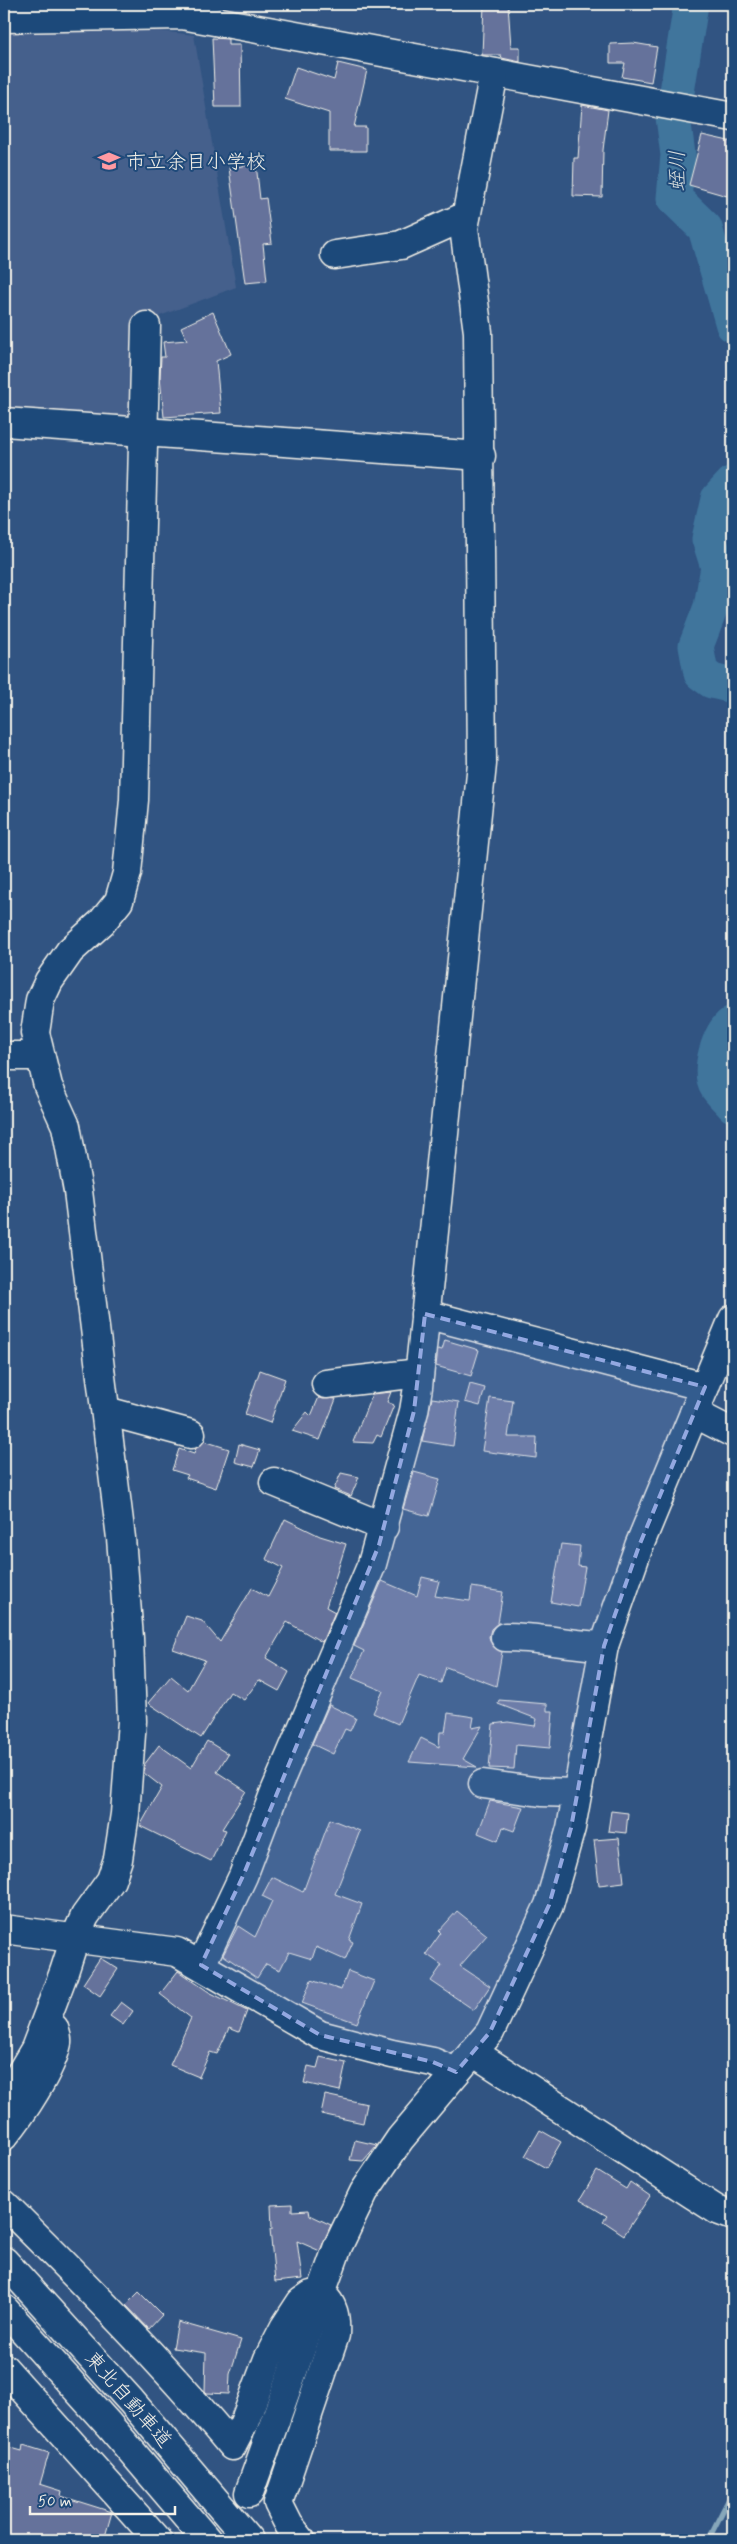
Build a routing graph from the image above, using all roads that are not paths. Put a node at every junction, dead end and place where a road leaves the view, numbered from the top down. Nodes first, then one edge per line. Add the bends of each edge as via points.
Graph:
1 (4, 18) edge
2 (494, 72) junction
3 (733, 117) edge
4 (466, 216) junction
5 (334, 255) dead end
6 (146, 326) dead end
7 (4, 422) edge
8 (143, 431) junction
9 (481, 456) junction
10 (4, 1056) edge
11 (40, 1056) junction
12 (425, 1314) junction
13 (733, 1319) edge
14 (419, 1373) junction
15 (326, 1384) dead end
16 (705, 1387) junction
17 (106, 1411) junction
18 (694, 1413) junction
19 (191, 1434) dead end
20 (733, 1434) edge
21 (274, 1482) dead end
22 (384, 1527) junction
23 (505, 1637) dead end
24 (604, 1646) junction
25 (483, 1784) dead end
26 (577, 1792) junction
27 (4, 1929) edge
28 (75, 1938) junction
29 (201, 1965) junction
30 (45, 2023) junction
31 (464, 2062) junction
32 (4, 2074) edge
33 (4, 2101) edge
34 (4, 2136) edge
35 (4, 2204) edge
36 (733, 2216) edge
37 (4, 2261) edge
38 (321, 2293) junction
39 (4, 2309) edge
40 (4, 2368) edge
41 (249, 2493) dead end
42 (158, 2540) edge
43 (207, 2540) edge
44 (249, 2540) edge
45 (301, 2540) edge

1 - 2 main road via 182,15
2 - 3 main road
2 - 4 main road
4 - 5 main road via 402,244
4 - 9 main road via 464,228 478,332
6 - 8 main road
7 - 8 main road
8 - 9 main road
8 - 11 main road via 134,800 127,873 119,901 102,922 70,951 49,981 36,1019
9 - 12 main road via 482,764
10 - 11 main road
11 - 17 main road via 48,1086 67,1129
12 - 14 main road
12 - 16 main road
13 - 16 main road
14 - 15 main road
14 - 22 main road via 414,1411
16 - 18 main road
17 - 19 main road
17 - 28 main road via 121,1538 132,1721 118,1859 111,1880 85,1916
18 - 20 main road
18 - 24 main road via 638,1546
21 - 22 main road
22 - 29 main road via 372,1564 274,1794 243,1876
23 - 24 main road via 534,1637 582,1646
24 - 26 main road
25 - 26 main road via 541,1792
26 - 31 main road via 571,1828 549,1904 490,2032
27 - 28 main road
28 - 29 main road via 177,1952
28 - 30 main road
29 - 31 main road via 320,2035 433,2062
30 - 32 main road via 32,2022 25,2026
30 - 33 main road via 35,2049
30 - 34 main road via 54,2027 58,2042 46,2070
31 - 36 main road via 717,2210
31 - 38 main road via 400,2139 364,2192 338,2246
35 - 38 main road via 189,2395 232,2446 284,2328 301,2302
37 - 44 main road, 東北自動車道 via 131,2400
38 - 41 main road
38 - 45 main road via 331,2302 336,2321 335,2335 278,2503
39 - 43 main road, 東北自動車道
40 - 42 main road

